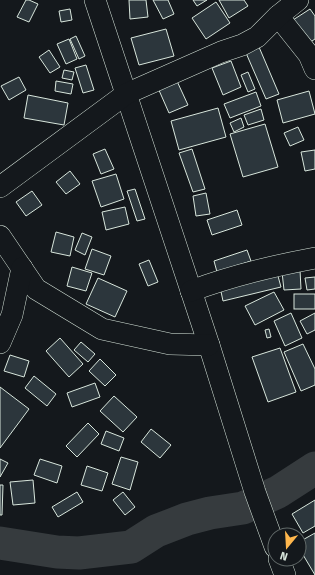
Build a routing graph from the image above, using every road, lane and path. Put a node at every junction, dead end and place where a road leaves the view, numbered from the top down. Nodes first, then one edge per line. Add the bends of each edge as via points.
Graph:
1 (95, 0) edge
2 (298, 0) edge
3 (278, 16) junction
4 (315, 69) edge
5 (126, 94) junction
6 (0, 187) edge
7 (0, 236) edge
8 (315, 258) edge
9 (22, 268) junction
10 (191, 291) junction
11 (0, 343) edge
12 (209, 345) junction
13 (268, 527) edge

1 - 5 street
2 - 3 street
3 - 4 street via 309,55
3 - 5 street via 257,36 242,45
5 - 6 street
5 - 10 street
7 - 9 street
8 - 10 street via 244,273
9 - 11 street via 12,315
9 - 12 street via 36,289 102,330 170,344
10 - 12 street
12 - 13 street

